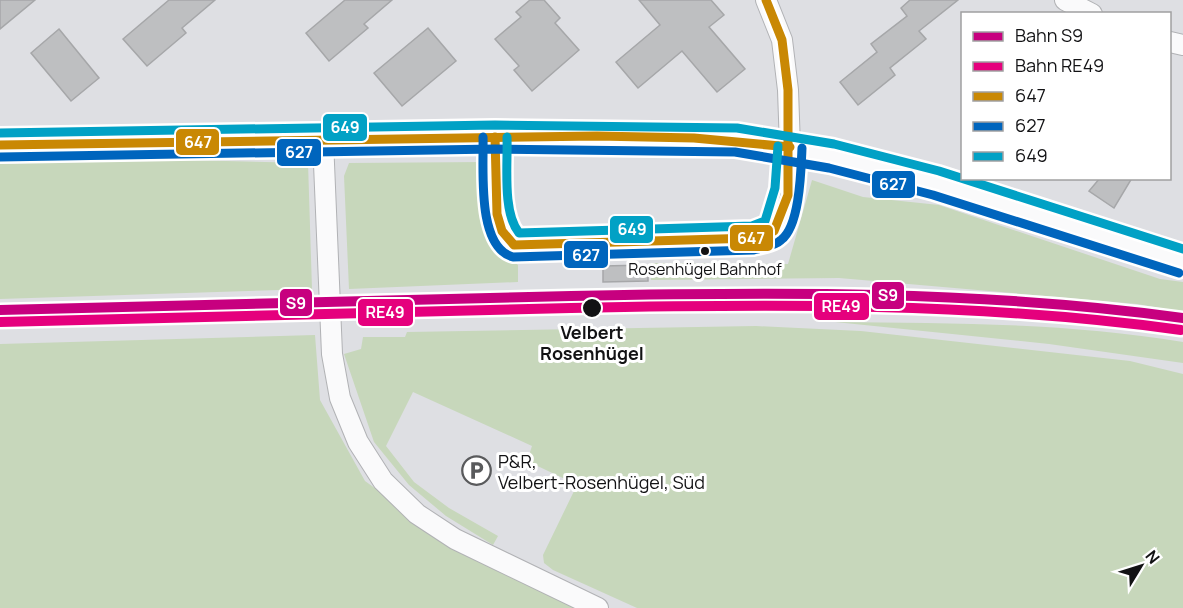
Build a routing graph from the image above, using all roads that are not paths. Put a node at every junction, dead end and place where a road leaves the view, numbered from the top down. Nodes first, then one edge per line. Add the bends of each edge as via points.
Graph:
1 (766, 0) edge
2 (1065, 0) edge
3 (1088, 12) edge
4 (495, 138) junction
5 (323, 140) junction
6 (0, 145) edge
7 (790, 147) junction
8 (1183, 262) edge
9 (598, 608) edge

1 - 7 street via 782,40 789,90
2 - 3 street
4 - 5 street
4 - 7 street via 736,140
4 - 7 lane via 497,214 502,231 514,244 754,238 774,231 788,195
5 - 6 street
5 - 9 street via 332,354 340,398 358,442 383,481 417,514 465,544
7 - 8 street via 936,183

